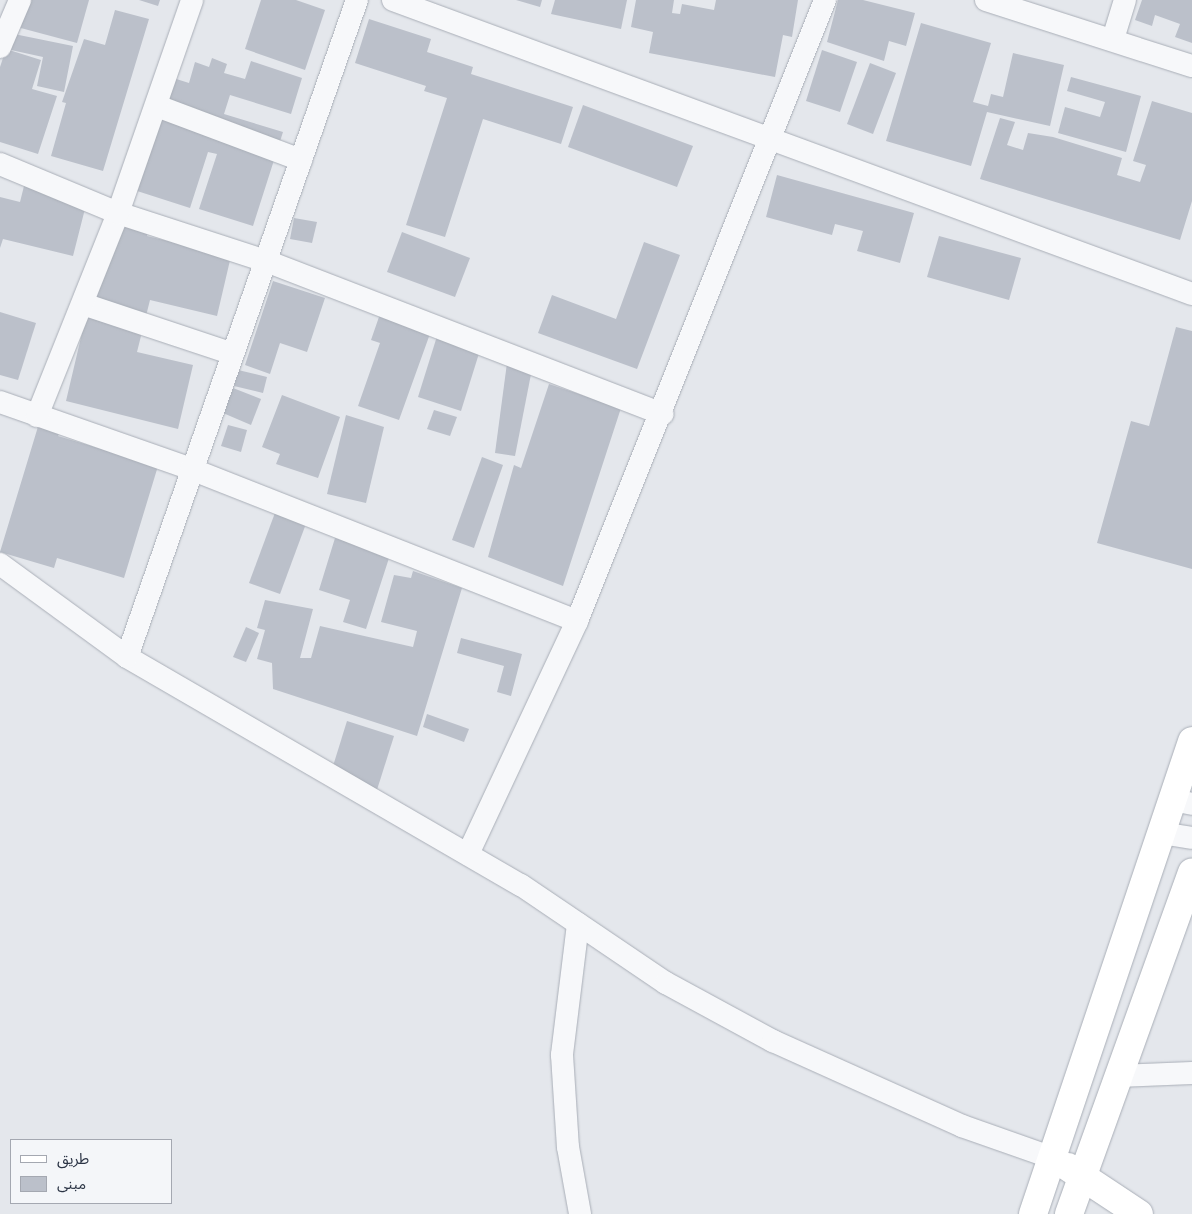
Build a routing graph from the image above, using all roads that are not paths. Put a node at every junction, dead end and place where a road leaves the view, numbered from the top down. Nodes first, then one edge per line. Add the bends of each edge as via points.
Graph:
1 (20, 0) edge
2 (192, 0) edge
3 (357, 0) edge
4 (393, 0) edge
5 (825, 0) edge
6 (986, 0) edge
7 (1125, 0) edge
8 (1114, 39) junction
9 (0, 47) edge
10 (1192, 66) edge
11 (157, 106) junction
12 (769, 139) junction
13 (301, 160) junction
14 (0, 164) edge
15 (118, 213) junction
16 (266, 261) junction
17 (1192, 294) edge
18 (83, 304) junction
19 (233, 354) junction
20 (0, 402) edge
21 (662, 414) junction
22 (37, 416) junction
23 (191, 469) junction
24 (0, 564) edge
25 (577, 621) junction
26 (127, 657) junction
27 (1192, 741) edge
28 (1182, 802) edge
29 (1161, 833) junction
30 (1192, 838) edge
31 (468, 854) junction
32 (1192, 873) edge
33 (578, 924) junction
34 (1192, 1073) edge
35 (1118, 1076) junction
36 (1053, 1158) junction
37 (1082, 1175) junction
38 (580, 1214) edge
39 (1032, 1214) edge
40 (1069, 1214) edge
41 (1139, 1214) edge

1 - 9 street
2 - 11 street
3 - 13 street
4 - 12 street
5 - 12 street
6 - 8 street
7 - 8 street
8 - 10 street
11 - 13 street
11 - 15 street
12 - 17 street
12 - 21 street
13 - 16 street
14 - 15 street
15 - 16 street
15 - 18 street
16 - 19 street
16 - 21 street
18 - 19 street
18 - 22 street
19 - 23 street
20 - 22 street
21 - 25 street
22 - 23 street
23 - 25 street
23 - 26 street
24 - 26 street
25 - 31 street
26 - 31 street
27 - 28 main road
28 - 29 main road
29 - 30 street
29 - 36 main road
31 - 33 street
32 - 35 main road
33 - 36 street via 666,983 773,1042 962,1126
33 - 38 street via 562,1056 568,1147
34 - 35 street
35 - 37 main road
36 - 37 main road
36 - 39 main road
37 - 40 main road
37 - 41 main road

